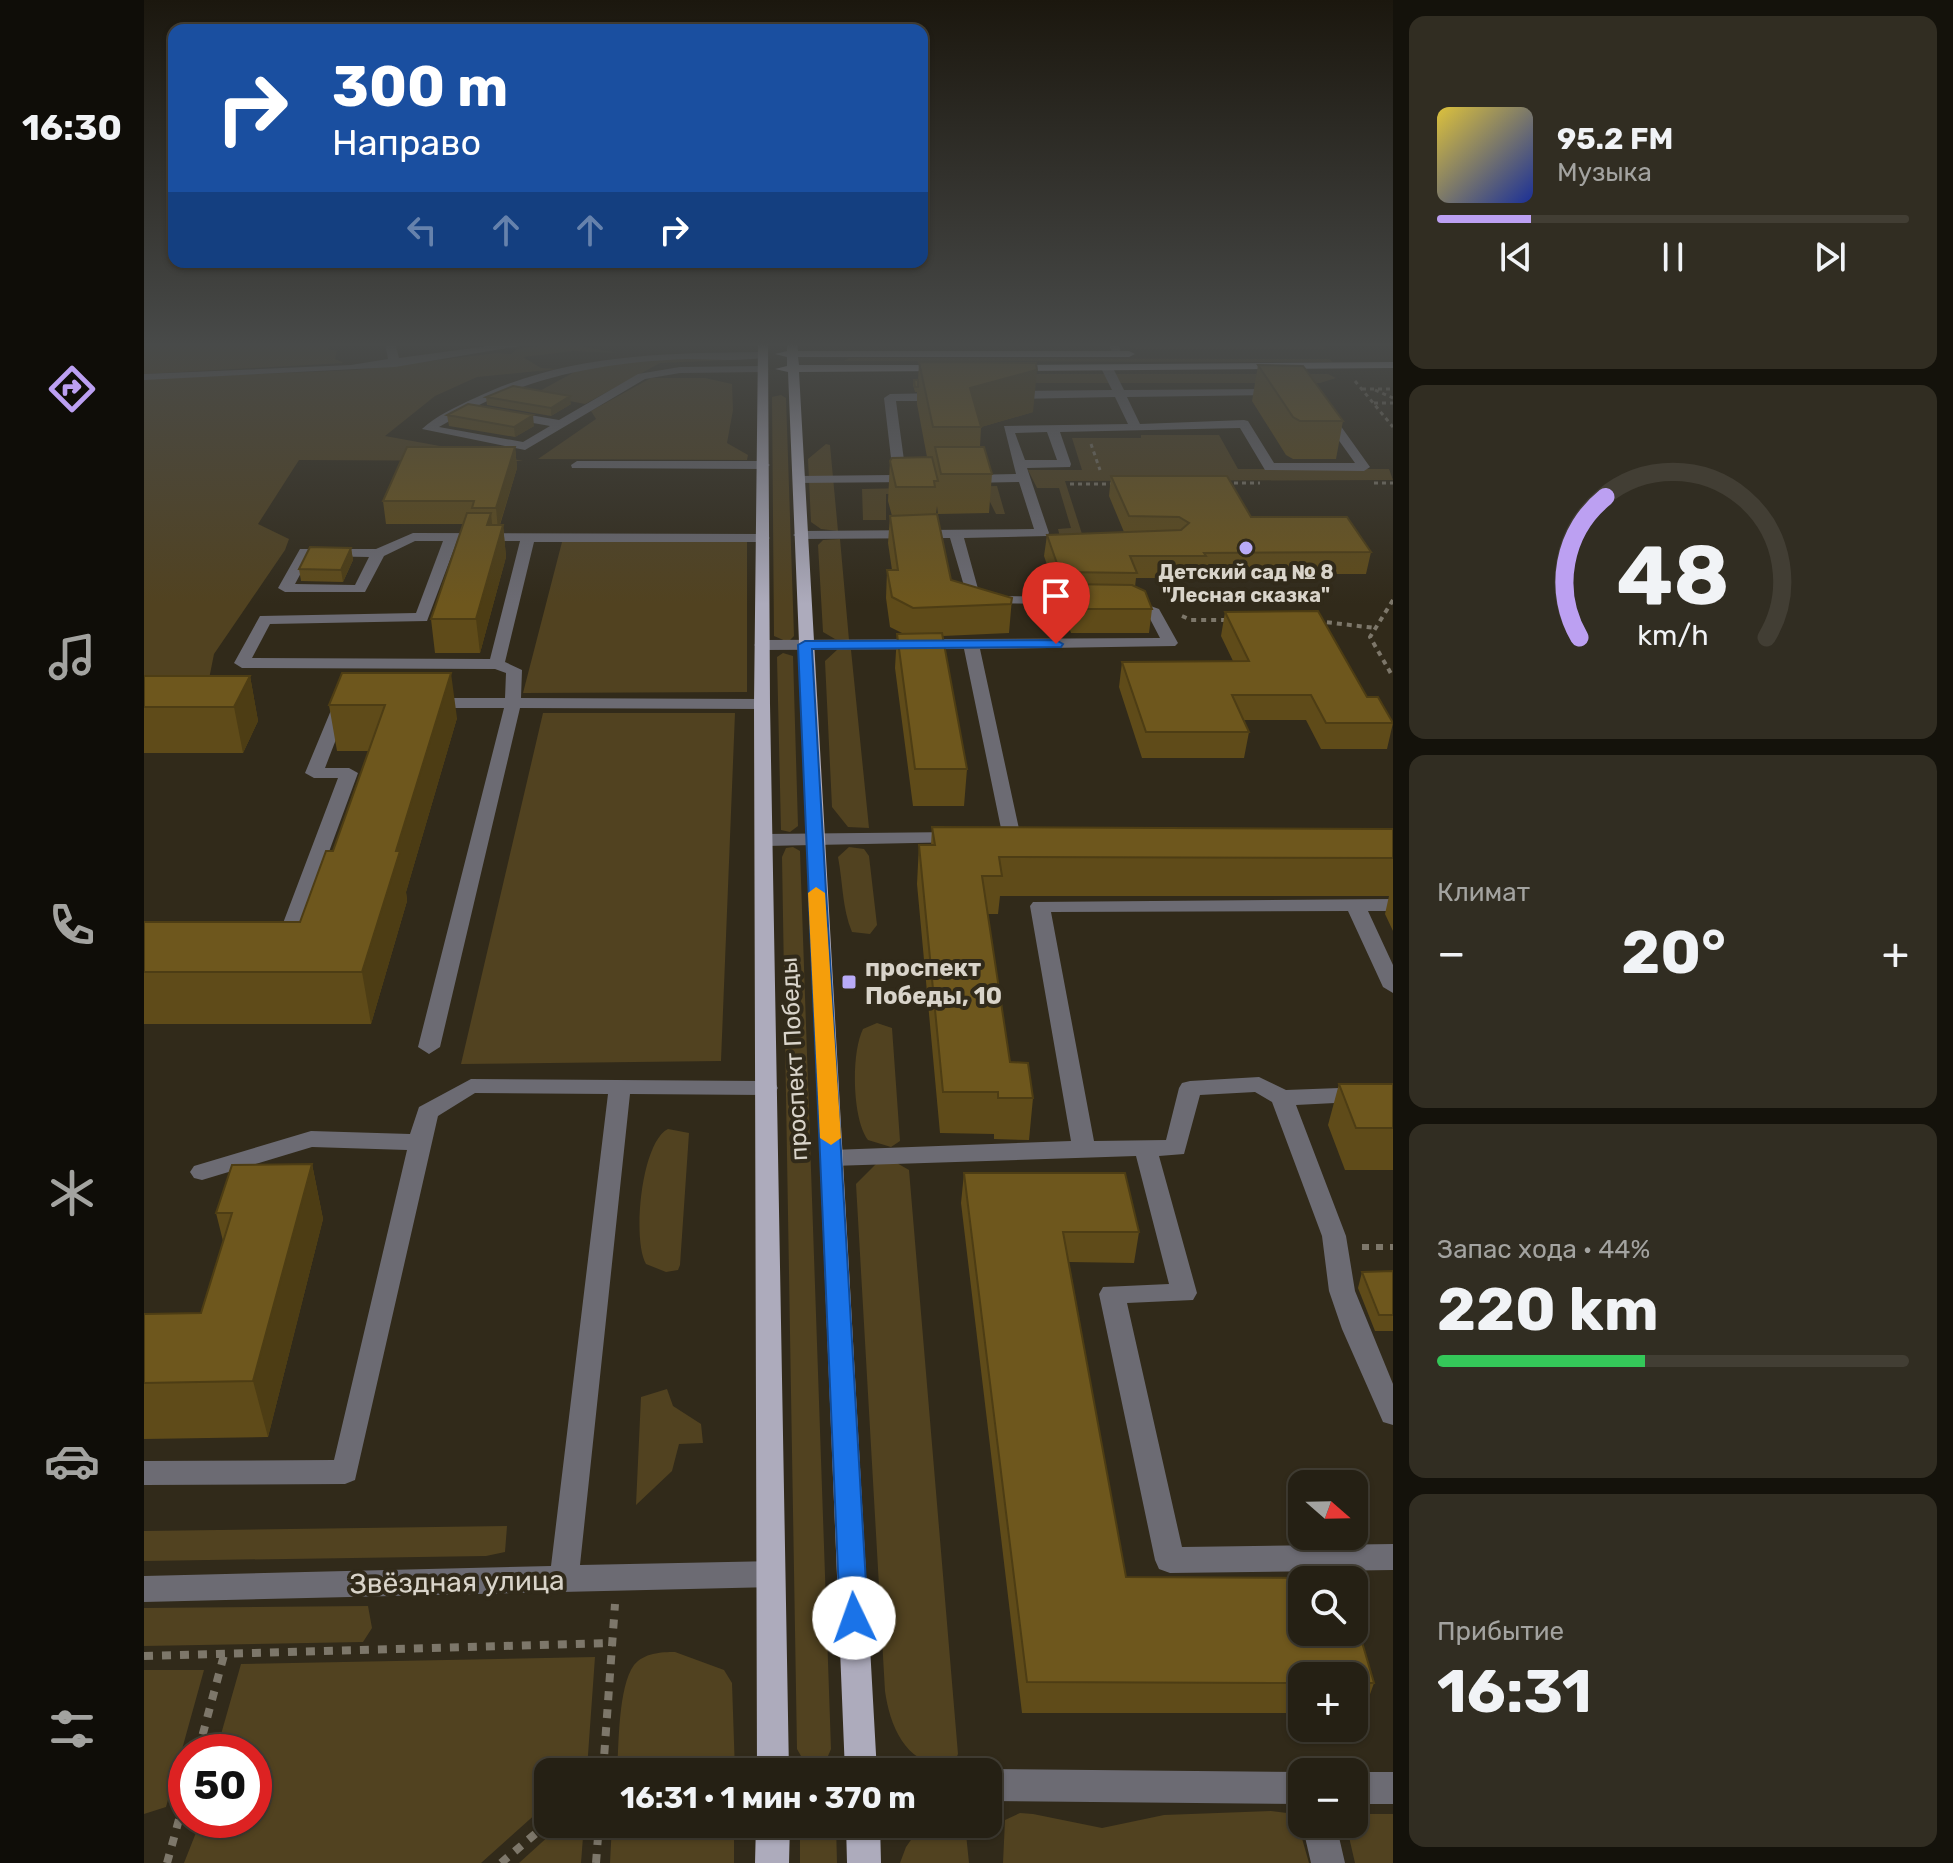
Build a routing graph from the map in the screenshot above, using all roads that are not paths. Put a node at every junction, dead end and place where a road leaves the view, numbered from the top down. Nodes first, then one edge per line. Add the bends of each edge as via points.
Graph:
1 (433, 430) edge
2 (551, 430) edge
3 (764, 430) edge
4 (797, 430) edge
5 (894, 430) edge
6 (1008, 430) edge
7 (1053, 430) edge
8 (1248, 430) edge
9 (1338, 430) edge
10 (577, 465) dead end
11 (764, 465) junction
12 (1022, 475) junction
13 (900, 479) junction
14 (931, 479) edge
15 (947, 479) edge
16 (799, 480) junction
17 (800, 535) junction
18 (452, 537) junction
19 (528, 537) junction
20 (763, 538) junction
21 (958, 539) junction
22 (1058, 544) edge
23 (378, 553) junction
24 (971, 644) junction
25 (762, 645) junction
26 (805, 645) junction
27 (497, 664) junction
28 (357, 703) edge
29 (404, 703) edge
30 (513, 704) junction
31 (762, 704) junction
32 (813, 839) junction
33 (765, 840) junction
34 (1355, 905) junction
35 (1393, 905) edge
36 (267, 953) edge
37 (1393, 987) edge
38 (429, 1047) dead end
39 (620, 1087) junction
40 (767, 1088) junction
41 (1393, 1093) edge
42 (1282, 1098) junction
43 (420, 1142) junction
44 (1145, 1148) junction
45 (1084, 1149) junction
46 (832, 1158) junction
47 (202, 1172) dead end
48 (1393, 1414) edge
49 (144, 1473) edge
50 (1393, 1557) edge
51 (770, 1574) junction
52 (564, 1579) junction
53 (144, 1589) edge
54 (773, 1758) edge
55 (860, 1758) edge
56 (1002, 1785) edge
57 (1288, 1788) edge
58 (1368, 1788) edge
59 (1393, 1788) edge
60 (773, 1838) edge
61 (863, 1838) edge
62 (1322, 1838) edge
63 (772, 1863) edge
64 (864, 1863) edge
65 (1328, 1863) edge

1 - 2 street via 525,446
3 - 11 main road, проспект Победы
4 - 16 main road, проспект Победы
5 - 13 street
6 - 12 street
7 - 12 street via 1065,464
8 - 9 street via 1270,467 1364,467
10 - 11 street
11 - 20 main road, проспект Победы
12 - 15 street
12 - 21 street via 1042,533
13 - 14 street
13 - 16 street
16 - 17 main road, проспект Победы
17 - 21 street
17 - 26 main road, проспект Победы
18 - 19 street
18 - 23 street via 413,537
18 - 27 street via 422,618 265,619 242,663
19 - 20 street
19 - 27 street
20 - 25 main road, проспект Победы
21 - 22 street
21 - 24 street via 974,600 1132,602 1154,612 1170,643
23 - 23 street via 360,589 285,588 305,552
24 - 26 street
24 - 32 street via 1004,838
25 - 26 street
25 - 31 main road, проспект Победы
26 - 32 main road, проспект Победы
27 - 30 street via 514,670
28 - 36 street via 342,703 314,773 349,773 282,953
29 - 30 street
30 - 31 street
30 - 38 street
31 - 33 main road, проспект Победы
32 - 33 street
32 - 46 main road, проспект Победы
33 - 40 main road, проспект Победы
34 - 35 street
34 - 37 street
34 - 45 street via 1040,906
39 - 40 street
39 - 43 street via 471,1086 427,1112
39 - 52 street
40 - 51 main road, проспект Победы
41 - 42 street
42 - 44 street via 1259,1084 1190,1088 1176,1148
42 - 48 street via 1334,1236 1342,1291 1365,1359
43 - 47 street via 311,1139
43 - 49 street via 345,1472
44 - 45 street
44 - 50 street via 1184,1293 1112,1294 1170,1560
45 - 46 street
46 - 55 main road, проспект Победы
51 - 52 street, Звёздная улица
51 - 54 main road, проспект Победы
52 - 53 street, Звёздная улица
56 - 57 street
58 - 59 street
60 - 63 main road
61 - 64 main road
62 - 65 street

